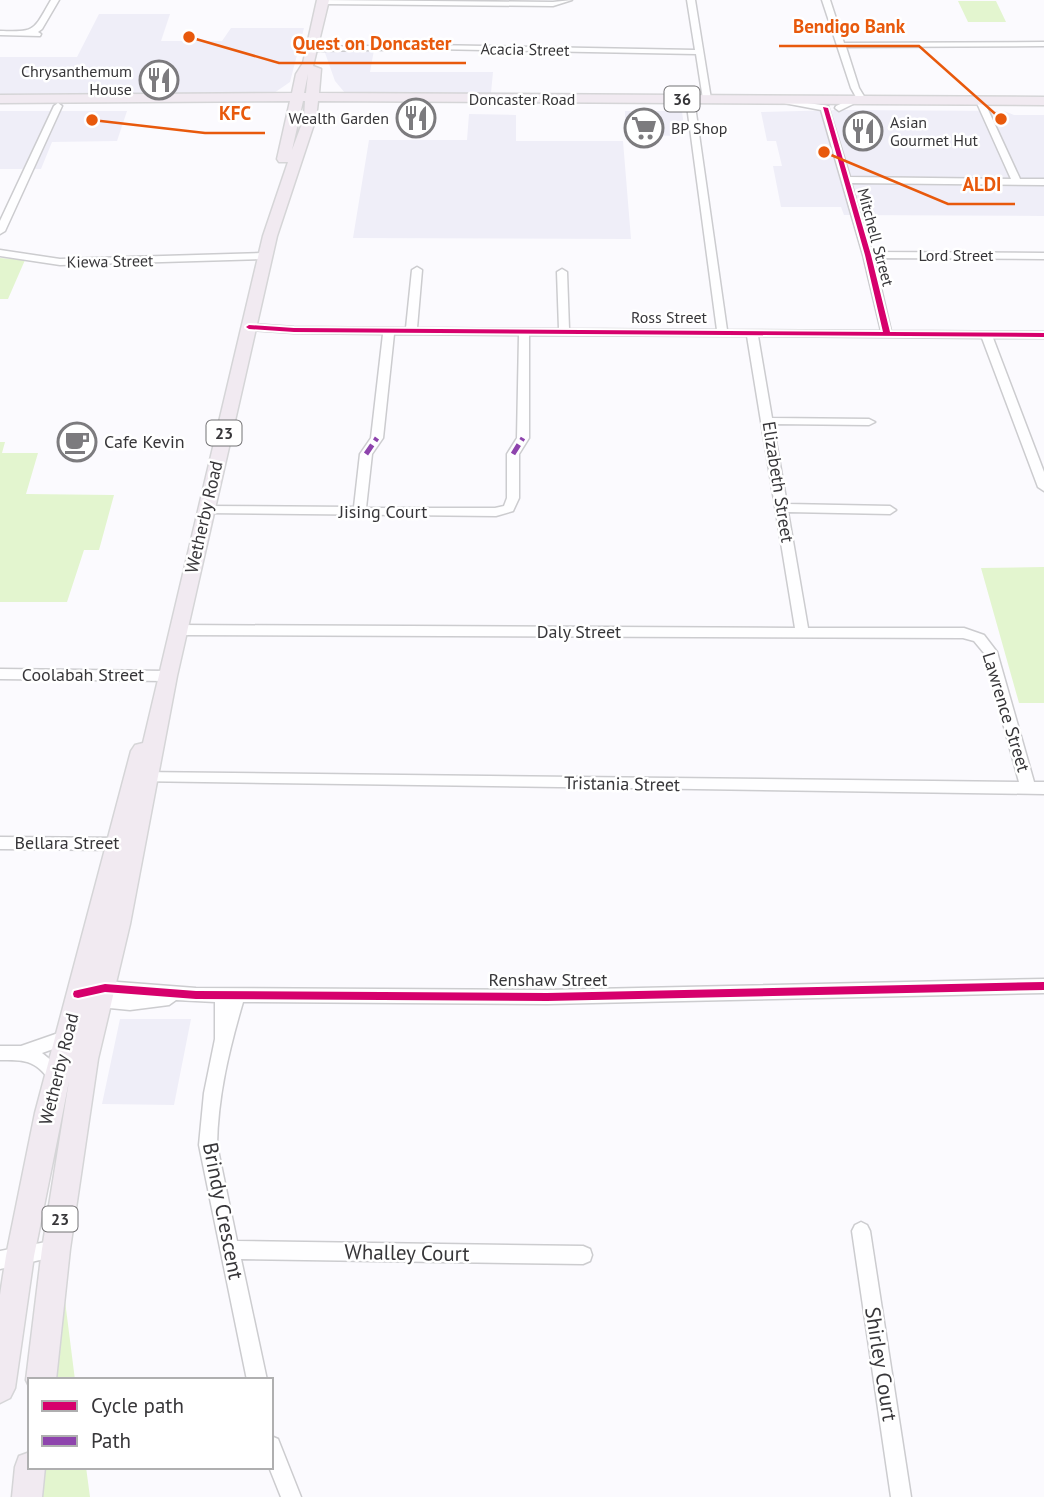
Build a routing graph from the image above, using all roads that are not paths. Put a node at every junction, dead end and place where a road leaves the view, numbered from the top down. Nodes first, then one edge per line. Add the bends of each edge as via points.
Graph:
1 (55, 0) edge
2 (568, 0) edge
3 (691, 0) edge
4 (825, 0) edge
5 (323, 1) edge
6 (0, 33) edge
7 (28, 33) junction
8 (39, 34) dead end
9 (840, 44) junction
10 (1044, 44) edge
11 (312, 47) junction
12 (699, 52) junction
13 (312, 66) junction
14 (856, 96) junction
15 (342, 97) junction
16 (401, 98) junction
17 (0, 99) edge
18 (525, 99) junction
19 (707, 99) junction
20 (724, 100) junction
21 (1044, 101) edge
22 (141, 103) junction
23 (306, 105) junction
24 (981, 105) junction
25 (0, 106) edge
26 (58, 106) junction
27 (465, 106) junction
28 (610, 106) junction
29 (691, 106) junction
30 (825, 108) junction
31 (839, 108) junction
32 (1044, 108) edge
33 (846, 180) junction
34 (1017, 182) junction
35 (1044, 182) edge
36 (0, 232) edge
37 (0, 253) edge
38 (867, 255) junction
39 (1044, 256) edge
40 (265, 259) junction
41 (417, 270) dead end
42 (562, 272) dead end
43 (248, 330) junction
44 (524, 330) junction
45 (565, 330) junction
46 (389, 331) junction
47 (411, 331) junction
48 (722, 331) junction
49 (752, 332) junction
50 (887, 334) junction
51 (986, 334) junction
52 (1044, 335) edge
53 (767, 421) junction
54 (869, 422) dead end
55 (1044, 487) edge
56 (782, 508) junction
57 (360, 509) junction
58 (890, 510) dead end
59 (205, 512) junction
60 (178, 630) junction
61 (802, 633) junction
62 (979, 638) joint
63 (0, 674) edge
64 (167, 676) junction
65 (143, 779) junction
66 (1028, 788) junction
67 (1044, 788) edge
68 (0, 843) edge
69 (125, 844) junction
70 (1044, 986) edge
71 (94, 995) junction
72 (230, 995) junction
73 (67, 1037) junction
74 (0, 1053) edge
75 (21, 1054) junction
76 (57, 1076) junction
77 (861, 1231) dead end
78 (56, 1249) junction
79 (230, 1250) junction
80 (583, 1255) dead end
81 (10, 1258) edge
82 (41, 1378) edge
83 (257, 1378) edge
84 (0, 1388) edge
85 (273, 1451) edge
86 (30, 1469) edge
87 (27, 1497) edge
88 (291, 1497) edge
89 (901, 1497) edge

1 - 7 street via 38,29
2 - 5 street via 553,4
3 - 12 street
4 - 9 street
5 - 11 main road, Wetherby Road
6 - 7 street
7 - 8 street
9 - 10 street
9 - 14 street
11 - 12 street, Acacia Street
11 - 13 main road, Wetherby Road
12 - 19 street
13 - 15 main road via 329,89
13 - 23 main road, Wetherby Road
14 - 20 main road, Doncaster Road / 36
14 - 24 main road, Doncaster Road / 36
14 - 31 street
15 - 16 main road, Doncaster Road / 36
15 - 23 main road, Doncaster Road / 36
16 - 18 main road, Doncaster Road / 36
16 - 27 main road via 463,102
17 - 22 main road, Doncaster Road / 36
18 - 19 main road, Doncaster Road / 36
18 - 28 main road
19 - 20 main road, Doncaster Road / 36
20 - 30 street
21 - 24 main road, Doncaster Road / 36
22 - 23 main road, Doncaster Road / 36
22 - 26 main road, Doncaster Road / 36
23 - 27 main road, Doncaster Road / 36 via 333,110
23 - 40 main road, Wetherby Road / 23
24 - 31 main road, Doncaster Road / 36
24 - 32 main road, Doncaster Road / 36
24 - 34 street
25 - 26 main road, Doncaster Road / 36
26 - 36 street
27 - 28 main road, Doncaster Road / 36
28 - 29 main road, Doncaster Road / 36
29 - 30 main road, Doncaster Road / 36
29 - 48 street
30 - 31 main road, Doncaster Road / 36
30 - 33 street, Mitchell Street
33 - 34 street
33 - 38 street, Mitchell Street
34 - 35 street
37 - 40 street, Kiewa Street via 60,262
38 - 39 street, Lord Street
38 - 50 street, Mitchell Street
40 - 43 main road, Wetherby Road / 23
41 - 47 street
42 - 45 street
43 - 46 street, Ross Street
43 - 59 main road, Wetherby Road / 23
44 - 45 street, Ross Street
44 - 47 street, Ross Street
44 - 57 street, Jising Court via 523,438 513,454 509,509
45 - 48 street, Ross Street
46 - 47 street, Ross Street
46 - 57 street via 377,438 366,454
48 - 49 street, Ross Street
49 - 50 street, Ross Street
49 - 53 street, Elizabeth Street
50 - 51 street, Ross Street
51 - 52 street, Ross Street
51 - 55 street
53 - 54 street
53 - 56 street, Elizabeth Street
56 - 58 street
56 - 61 street, Elizabeth Street
57 - 59 street, Jising Court
59 - 60 main road, Wetherby Road / 23
60 - 61 street, Daly Street
60 - 64 main road, Wetherby Road / 23
61 - 62 street, Daly Street via 955,632
62 - 66 street, Lawrence Street via 990,652
63 - 64 street, Coolabah Street
64 - 65 main road, Wetherby Road / 23
65 - 66 street, Tristania Street
65 - 69 main road, Wetherby Road / 23
66 - 67 street, Tristania Street
68 - 69 street, Bellara Street
69 - 71 main road, Wetherby Road / 23
70 - 72 street, Renshaw Street via 547,997
71 - 72 street, Renshaw Street via 130,1003
71 - 73 main road, Wetherby Road / 23
71 - 78 main road, Wetherby Road / 23
72 - 79 street, Brindy Crescent via 208,1145
73 - 75 street
73 - 76 main road, Wetherby Road / 23
74 - 75 street
75 - 76 street via 40,1060
76 - 81 main road, Wetherby Road / 23
77 - 89 street, Shirley Court
78 - 81 street
78 - 82 main road, Wetherby Road / 23
79 - 80 street, Whalley Court
79 - 83 street, Brindy Crescent
81 - 84 main road, Wetherby Road / 23
85 - 88 street
86 - 87 main road

